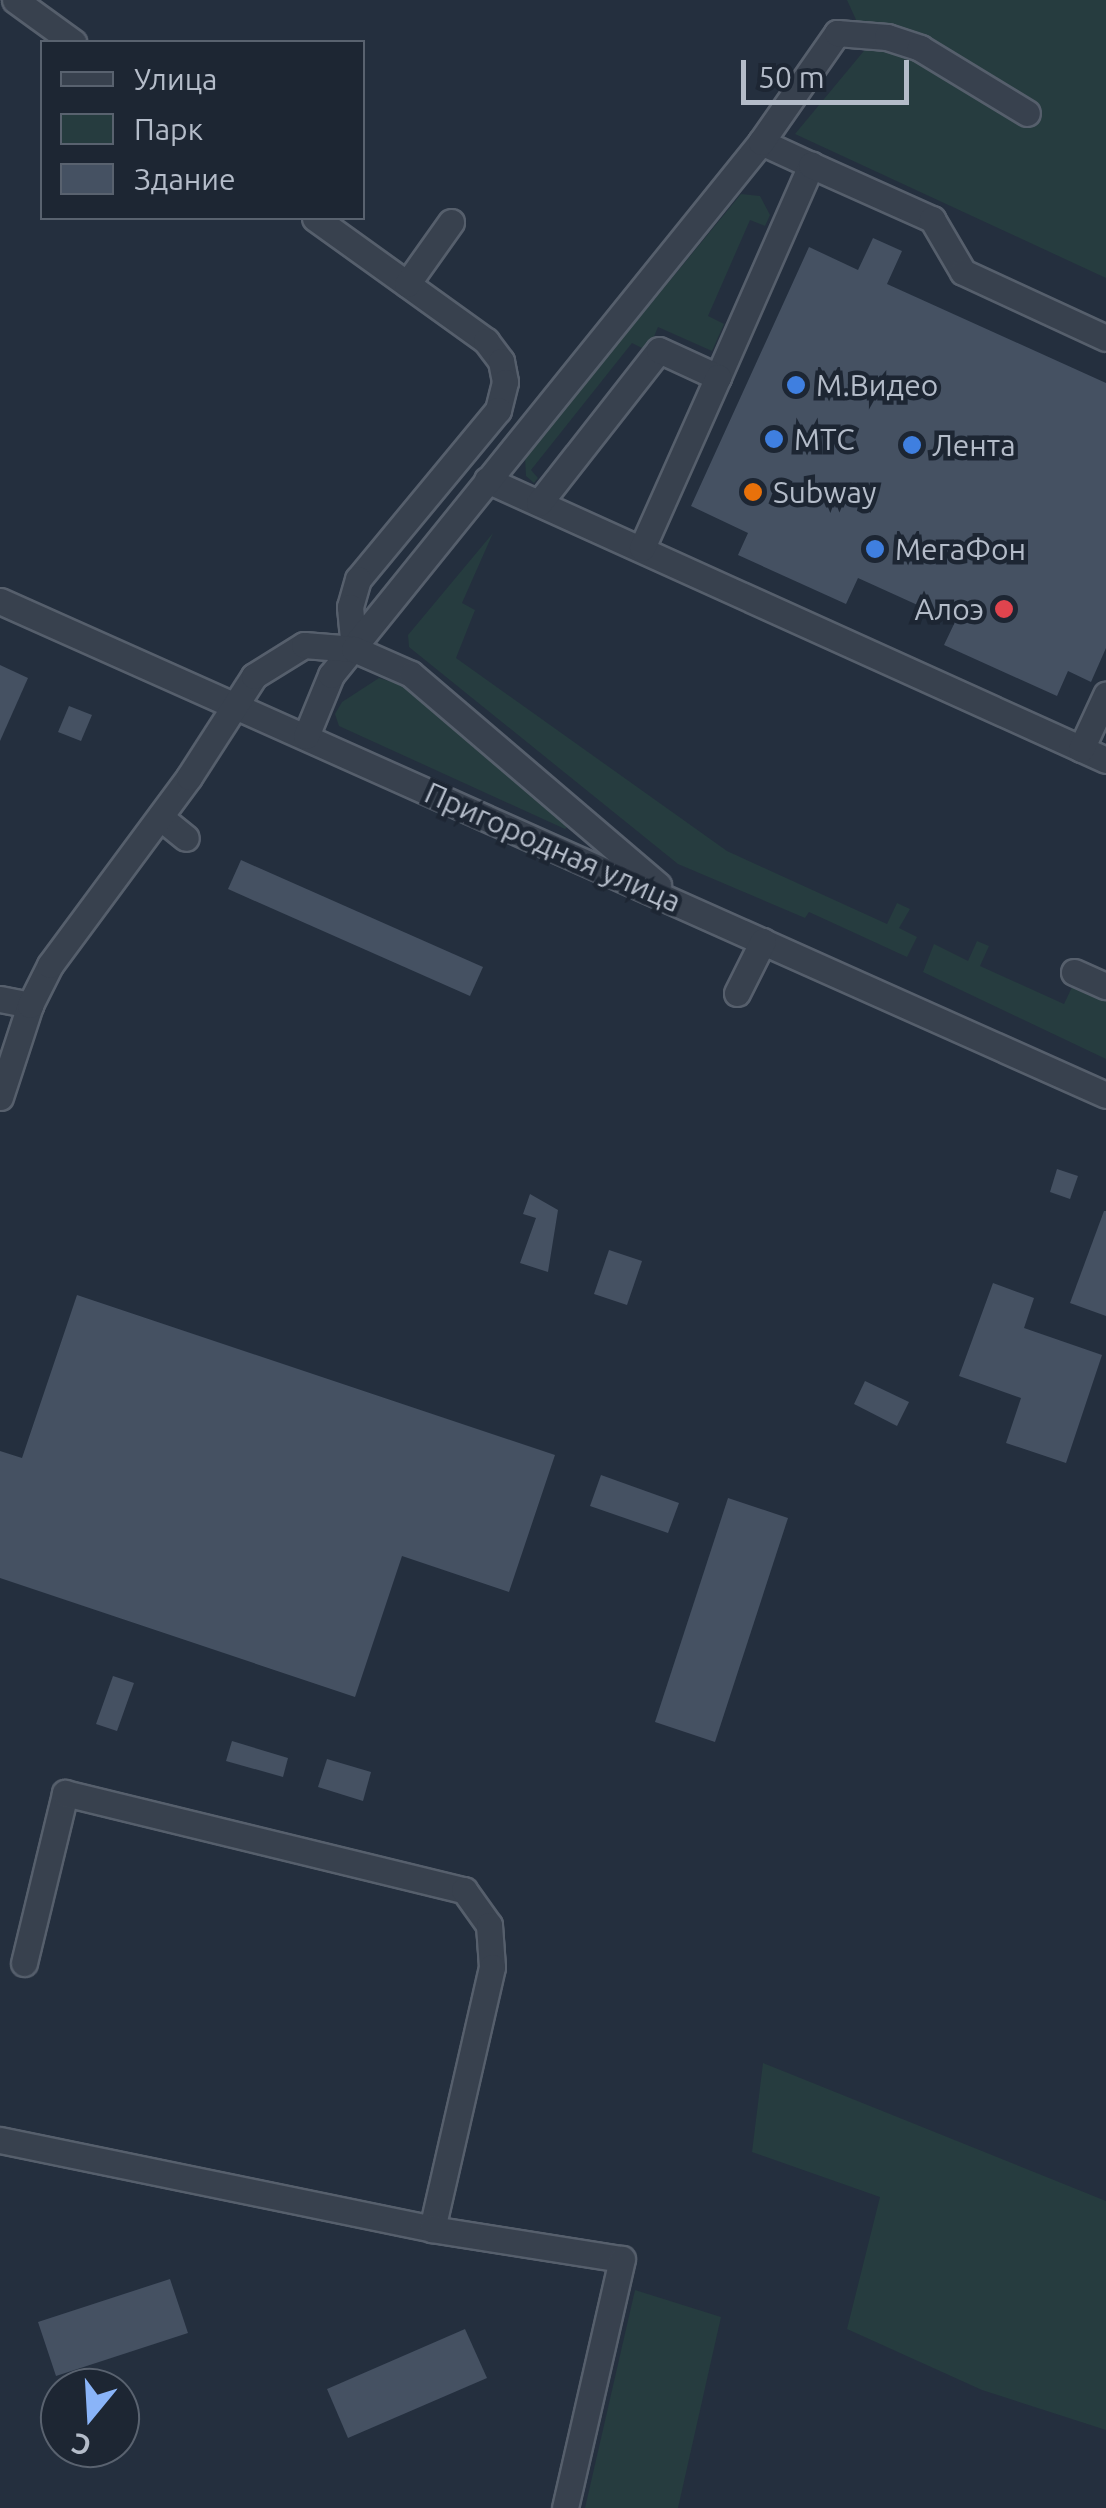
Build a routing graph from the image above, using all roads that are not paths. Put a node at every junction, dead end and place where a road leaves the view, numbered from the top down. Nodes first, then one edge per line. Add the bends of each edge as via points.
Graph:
1 (15, 0) edge
2 (71, 40) edge
3 (1028, 113) dead end
4 (761, 142) junction
5 (810, 165) junction
6 (318, 220) edge
7 (450, 222) dead end
8 (407, 284) junction
9 (1106, 338) edge
10 (718, 376) junction
11 (487, 480) junction
12 (540, 503) junction
13 (642, 548) junction
14 (0, 601) edge
15 (354, 648) junction
16 (1106, 695) edge
17 (235, 704) junction
18 (306, 736) junction
19 (1081, 748) junction
20 (1106, 760) edge
21 (160, 817) junction
22 (186, 838) dead end
23 (676, 902) junction
24 (763, 941) junction
25 (1074, 972) dead end
26 (1106, 986) edge
27 (736, 993) dead end
28 (0, 999) edge
29 (30, 1005) junction
30 (1106, 1095) edge
31 (0, 1097) edge
32 (24, 1963) dead end
33 (0, 2140) edge
34 (432, 2228) junction
35 (565, 2508) edge

1 - 2 street
3 - 4 street via 920,48 837,33
4 - 5 street
4 - 11 street
5 - 9 street via 932,219 963,272
5 - 10 street
6 - 8 street
7 - 8 street
8 - 15 street via 486,341 501,361 505,382 498,410 358,580 350,607
10 - 12 street via 659,350
10 - 13 street
11 - 12 street
11 - 15 street
12 - 13 street
13 - 19 street
14 - 17 street, Пригородная улица
15 - 17 street via 325,643 283,652 254,676
15 - 18 street via 331,674
15 - 23 street via 411,674
16 - 19 street
17 - 18 street, Пригородная улица
17 - 21 street
18 - 23 street, Пригородная улица
19 - 20 street
21 - 22 street
21 - 29 street via 84,915
23 - 24 street, Пригородная улица
24 - 27 street
24 - 30 street, Пригородная улица
25 - 26 street
28 - 29 street
29 - 31 street
32 - 34 street via 65,1794 464,1890 488,1925 492,1968
33 - 34 street
34 - 35 street via 622,2259

